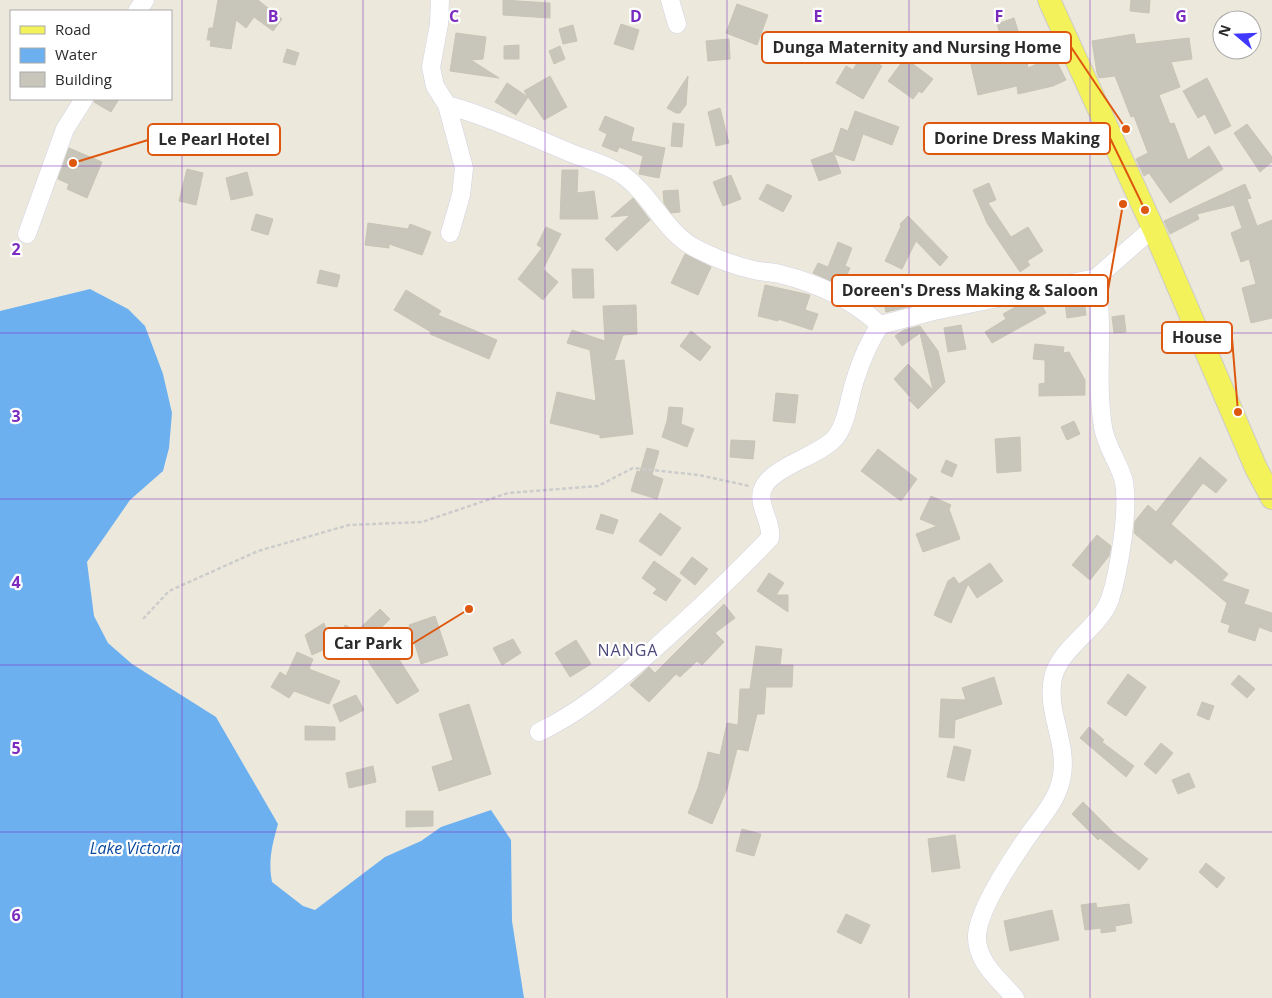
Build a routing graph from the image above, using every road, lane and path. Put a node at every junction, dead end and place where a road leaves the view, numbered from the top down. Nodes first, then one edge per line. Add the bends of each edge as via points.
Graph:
1 (440, 0) edge
2 (670, 0) edge
3 (1050, 0) edge
4 (677, 24) dead end
5 (83, 100) edge
6 (447, 105) junction
7 (1153, 228) junction
8 (450, 233) dead end
9 (28, 234) dead end
10 (1096, 278) junction
11 (880, 325) junction
12 (1264, 470) edge
13 (762, 489) junction
14 (1272, 498) edge
15 (143, 619) dead end
16 (539, 732) dead end
17 (1015, 998) edge

1 - 6 street via 431,67 434,86
2 - 4 street
3 - 7 main road
5 - 9 street via 66,129
6 - 8 street via 464,168 461,195
6 - 11 street via 477,113 605,165 623,175 648,199 682,241 724,261 807,282 868,314
7 - 10 street
7 - 12 main road
10 - 11 street
10 - 17 street via 1101,306 1103,429 1124,481 1122,534 1109,600 1100,616 1065,655 1053,676 1051,693 1064,760 1064,775 1056,797 1023,844 979,921 979,953
11 - 13 street via 856,377 842,428 820,450 770,477
12 - 14 main road
13 - 15 path via 699,475 634,468 598,486 508,493 422,522 349,525 258,551 169,591
13 - 16 street via 761,502 771,528 770,538 679,627 606,690 569,718

